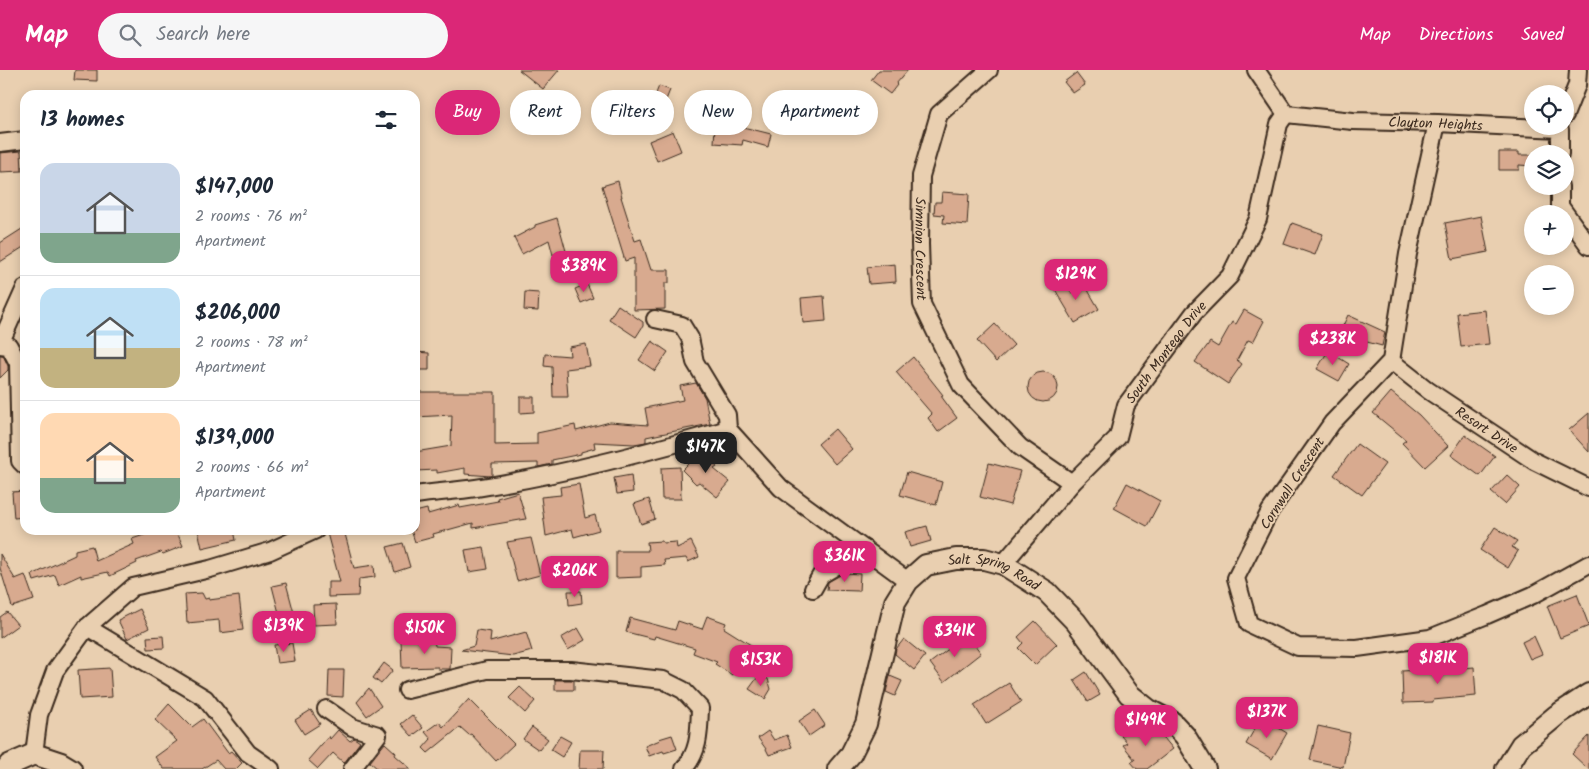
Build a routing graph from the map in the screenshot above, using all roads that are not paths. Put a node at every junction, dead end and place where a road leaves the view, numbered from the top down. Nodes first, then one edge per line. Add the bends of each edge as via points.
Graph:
1 (989, 70) edge
2 (1256, 70) edge
3 (1578, 70) edge
4 (1574, 93) edge
5 (1286, 114) junction
6 (1437, 123) junction
7 (1524, 123) edge
8 (20, 141) edge
9 (0, 143) edge
10 (1560, 195) edge
11 (1589, 246) edge
12 (20, 299) edge
13 (655, 319) dead end
14 (0, 344) edge
15 (1391, 361) junction
16 (728, 429) junction
17 (20, 461) edge
18 (1072, 483) junction
19 (1589, 488) edge
20 (420, 494) edge
21 (305, 535) edge
22 (865, 549) junction
23 (1003, 564) junction
24 (1589, 564) edge
25 (908, 581) junction
26 (813, 589) dead end
27 (87, 627) junction
28 (407, 690) dead end
29 (1589, 694) edge
30 (326, 709) dead end
31 (34, 754) junction
32 (6, 769) edge
33 (71, 769) edge
34 (271, 769) edge
35 (352, 769) edge
36 (684, 769) edge
37 (838, 769) edge
38 (1205, 769) edge
39 (1506, 769) edge

1 - 18 street, Simnion Crescent via 939,114 921,176 922,304 961,385 1020,446
2 - 5 street
3 - 4 street
5 - 6 street, Clayton Heights via 1353,121
5 - 18 street, South Montego Drive via 1279,124 1258,219 1230,276 1194,313 1126,404 1118,437
6 - 7 street, Clayton Heights
6 - 15 street via 1408,254
8 - 9 street
10 - 11 street via 1560,206
12 - 14 street
13 - 16 street via 682,325 690,338 695,362 727,415
14 - 17 street via 9,346 18,363
15 - 19 street, Resort Drive via 1429,391 1534,461
15 - 24 street, Cornwall Crescent via 1332,423 1270,511 1236,578 1249,624 1298,647 1357,648 1430,638 1533,595
16 - 20 street via 544,475
16 - 22 street via 781,488
18 - 23 street, South Montego Drive
21 - 27 street via 270,551 133,587
22 - 25 street
22 - 26 street via 821,575
23 - 25 street, Salt Spring Road via 984,559 956,559 926,565
23 - 38 street, Salt Spring Road via 1047,592 1076,622 1129,694 1172,722 1185,736
25 - 37 street, Salt Spring Road via 895,602 866,724 851,754
27 - 31 street via 55,671 39,715
27 - 34 street via 205,698 248,754
28 - 36 street via 487,670 571,670 663,680 683,690 700,708 699,735 692,759
29 - 39 street via 1521,745
30 - 35 street via 352,727 378,735
31 - 32 street
31 - 33 street via 61,762

